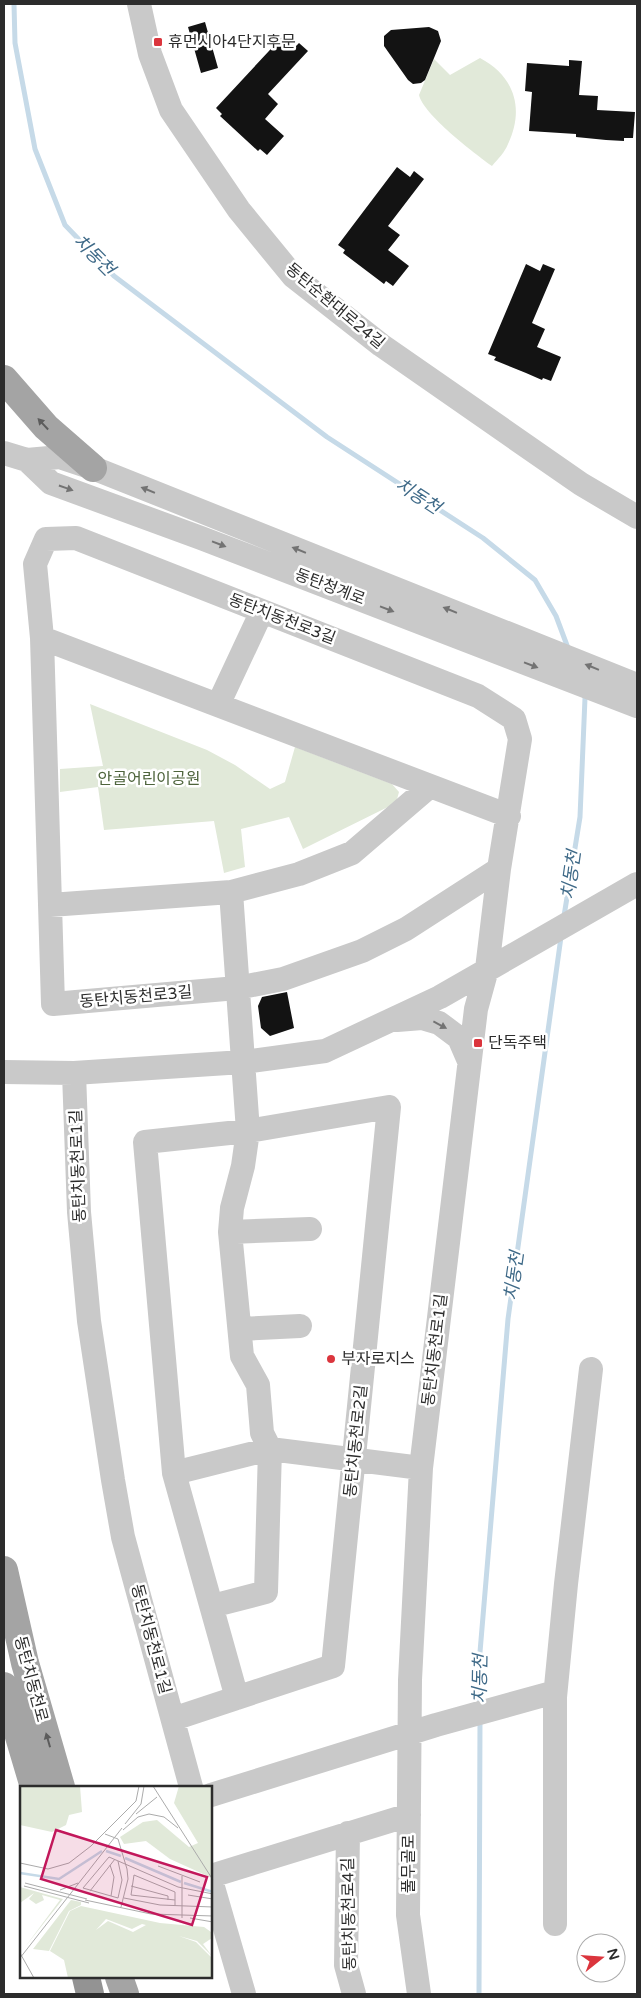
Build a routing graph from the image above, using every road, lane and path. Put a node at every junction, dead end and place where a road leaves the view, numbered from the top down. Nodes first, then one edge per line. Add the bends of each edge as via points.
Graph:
1 (139, 4) edge
2 (4, 378) edge
3 (4, 453) edge
4 (27, 460) junction
5 (92, 468) junction
6 (637, 517) edge
7 (262, 611) junction
8 (42, 638) junction
9 (490, 638) junction
10 (637, 685) edge
11 (218, 705) junction
12 (637, 706) edge
13 (429, 787) junction
14 (509, 816) junction
15 (499, 869) junction
16 (629, 888) edge
17 (231, 892) junction
18 (50, 905) junction
19 (495, 964) junction
20 (237, 988) junction
21 (393, 1020) junction
22 (469, 1061) junction
23 (243, 1062) junction
24 (4, 1072) edge
25 (74, 1072) junction
26 (248, 1131) junction
27 (310, 1229) dead end
28 (230, 1232) junction
29 (300, 1326) dead end
30 (240, 1328) junction
31 (591, 1369) dead end
32 (270, 1449) junction
33 (354, 1460) junction
34 (421, 1468) junction
35 (174, 1473) junction
36 (4, 1570) edge
37 (212, 1606) junction
38 (4, 1686) edge
39 (548, 1694) junction
40 (237, 1698) junction
41 (173, 1719) junction
42 (410, 1733) junction
43 (34, 1786) edge
44 (61, 1786) edge
45 (191, 1786) edge
46 (212, 1795) edge
47 (409, 1815) junction
48 (348, 1833) junction
49 (212, 1878) edge
50 (212, 1882) edge
51 (555, 1924) dead end
52 (86, 1978) edge
53 (119, 1978) edge
54 (90, 1994) edge
55 (125, 1994) edge
56 (244, 1994) edge
57 (354, 1994) edge
58 (419, 1994) edge

1 - 6 street, 동탄순환대로24길 via 150,54 171,110 239,210 293,276 381,346 581,484
5 -> 2 main road via 46,427
3 - 4 street, 동탄청계로
4 - 5 street, 동탄청계로 via 60,457
4 -> 9 street, 동탄청계로 via 51,482
9 -> 5 street, 동탄청계로
7 - 8 street, 동탄치동천로3길 via 76,538 46,539 35,564
7 - 11 street
7 - 14 street, 동탄치동천로3길 via 478,696 514,719 520,739
8 - 11 street
8 - 18 street, 동탄치동천로3길
10 -> 9 street, 동탄청계로
9 -> 12 street, 동탄청계로
11 - 13 street
13 - 14 street
13 - 17 street via 352,854 299,874
14 - 15 street, 동탄치동천로3길
15 - 19 street, 동탄치동천로3길
15 - 20 street, 동탄치동천로3길 via 406,929 362,951 283,979
16 - 19 street
17 - 18 street
17 - 20 street
18 - 20 street, 동탄치동천로3길 via 53,1004
19 - 21 street
19 - 22 street, 동탄치동천로1길 via 476,1009
20 - 23 street
21 -> 22 street via 422,1018 439,1023 460,1038
21 - 23 street via 325,1051
22 - 34 street, 동탄치동천로1길
23 - 25 street
23 - 26 street
24 - 25 street
25 - 41 street, 동탄치동천로1길 via 79,1212 88,1322 123,1537
26 - 28 street
26 - 33 street, 동탄치동천로2길 via 389,1107
26 - 35 street, 동탄치동천로2길 via 145,1142
27 - 28 street
28 - 30 street
29 - 30 street
30 - 32 street via 242,1356 258,1385 262,1433
31 - 39 street via 566,1584
32 - 33 street
32 - 35 street
32 - 37 street via 266,1592
33 - 34 street
33 - 40 street, 동탄치동천로2길 via 333,1666
34 - 42 street, 동탄치동천로1길
35 - 37 street, 동탄치동천로2길
44 -> 36 main road, 동탄치동천로 via 25,1663
37 - 40 street, 동탄치동천로2길
38 - 43 main road, 동탄치동천로
39 - 42 street
39 - 51 street
40 - 41 street, 동탄치동천로2길
41 - 45 street, 동탄치동천로1길
42 - 46 street
42 - 47 street, 풀무골로
47 - 48 street, 동탄치동천로4길
47 - 58 street, 풀무골로 via 408,1916
48 - 49 street, 동탄치동천로4길
48 - 57 street, 동탄치동천로4길 via 346,1965
50 - 56 street, 동탄치동천로4길
52 - 54 highway
53 - 55 main road

